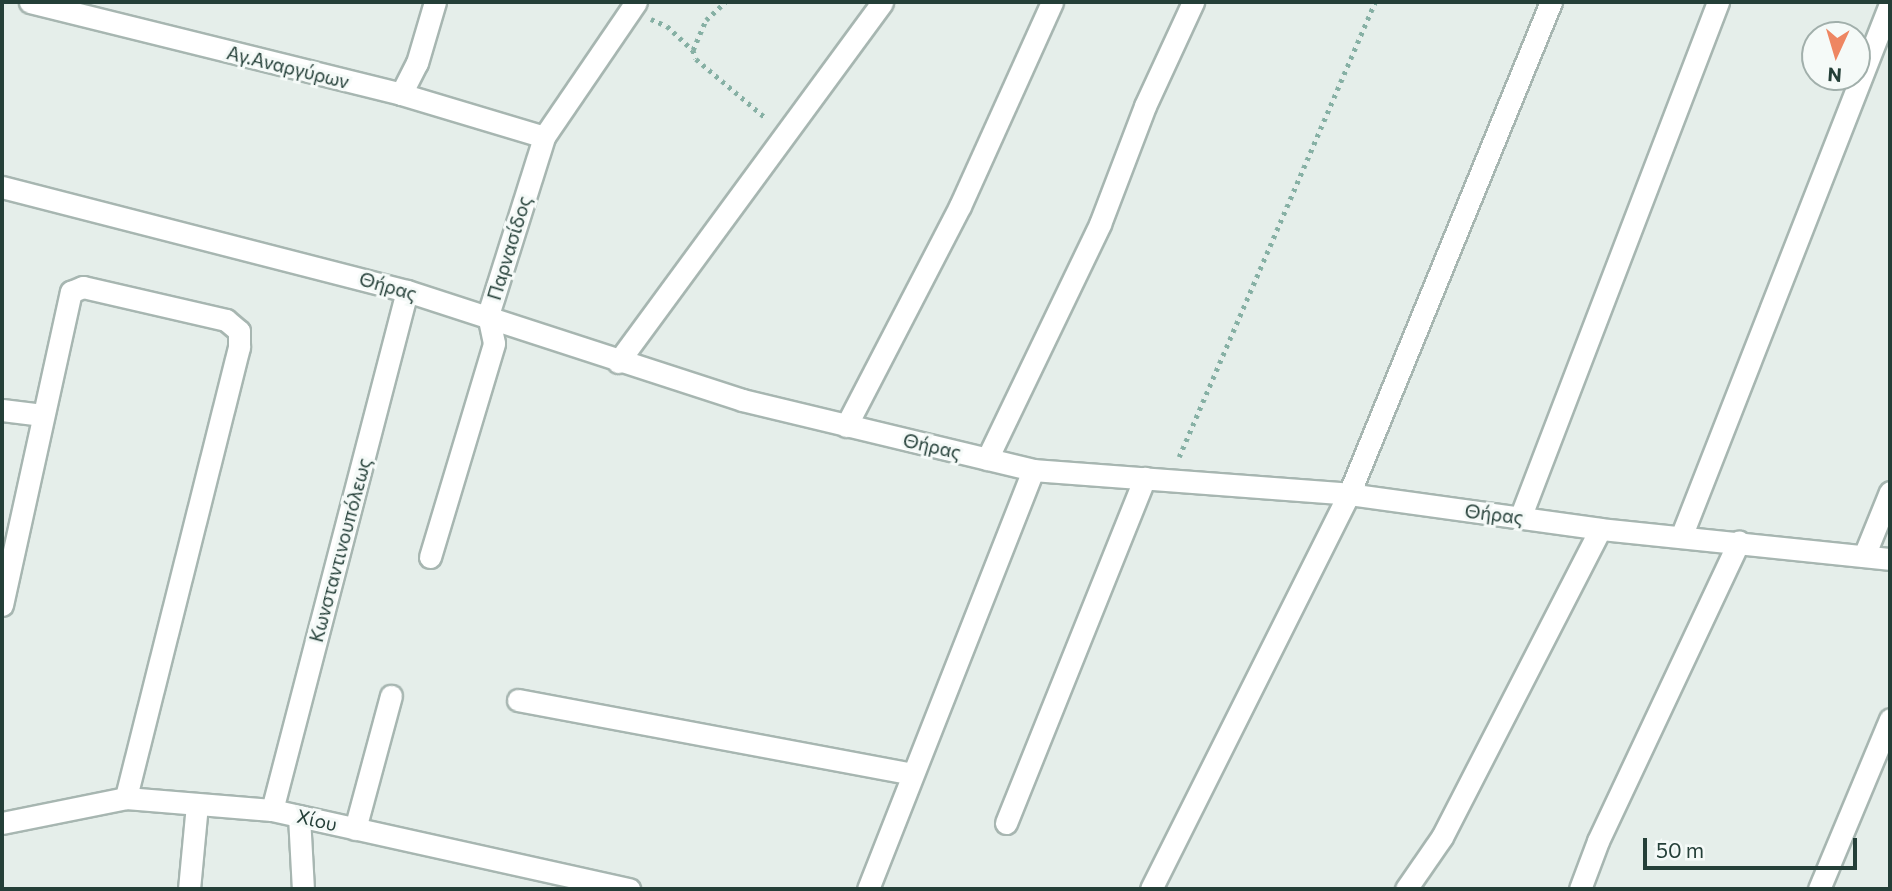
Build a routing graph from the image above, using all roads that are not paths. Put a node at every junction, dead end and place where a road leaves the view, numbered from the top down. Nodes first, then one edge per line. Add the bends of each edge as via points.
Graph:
1 (30, 2) edge
2 (436, 2) edge
3 (882, 2) edge
4 (1052, 2) edge
5 (1193, 2) edge
6 (1551, 2) edge
7 (1718, 2) edge
8 (1890, 4) edge
9 (634, 6) edge
10 (401, 94) junction
11 (544, 137) junction
12 (2, 187) edge
13 (407, 291) junction
14 (488, 315) junction
15 (618, 362) junction
16 (2, 410) edge
17 (43, 415) junction
18 (846, 426) junction
19 (987, 459) junction
20 (1033, 470) junction
21 (1145, 478) junction
22 (1890, 492) edge
23 (1349, 494) junction
24 (1520, 517) junction
25 (1600, 529) junction
26 (1681, 537) junction
27 (1739, 542) junction
28 (1864, 556) junction
29 (430, 557) dead end
30 (1890, 559) edge
31 (2, 605) edge
32 (391, 696) dead end
33 (518, 700) dead end
34 (1890, 719) edge
35 (912, 774) junction
36 (125, 798) junction
37 (197, 803) junction
38 (272, 810) junction
39 (299, 816) junction
40 (2, 823) edge
41 (1006, 823) dead end
42 (355, 829) junction
43 (189, 889) edge
44 (303, 889) edge
45 (629, 889) edge
46 (869, 889) edge
47 (1151, 889) edge
48 (1406, 889) edge
49 (1580, 889) edge
50 (1818, 889) edge

1 - 10 street, Αγ.Αναργύρων
2 - 10 street via 417,63
3 - 15 street
4 - 18 street via 960,206
5 - 19 street via 1145,106 1090,247
6 - 23 street
7 - 24 street
8 - 26 street
9 - 11 street, Παρνασίδος
10 - 11 street, Αγ.Αναργύρων
11 - 14 street, Παρνασίδος
12 - 13 street, Θήρας
13 - 14 street, Θήρας
13 - 38 street, Κωνσταντινουπόλεως
14 - 15 street, Θήρας
14 - 29 street, Παρνασίδος via 494,343
15 - 18 street, Θήρας
16 - 17 street
17 - 31 street
17 - 36 street via 71,292 83,287 226,320 239,331 239,347
18 - 19 street, Θήρας
19 - 20 street, Θήρας
20 - 21 street, Θήρας
20 - 35 street
21 - 23 street, Θήρας
21 - 41 street
22 - 28 street
23 - 24 street, Θήρας
23 - 47 street
24 - 25 street, Θήρας
25 - 26 street, Θήρας
25 - 48 street via 1441,837
26 - 27 street, Θήρας
27 - 28 street, Θήρας
27 - 49 street via 1598,841
28 - 30 street, Θήρας
32 - 42 street
33 - 35 street
34 - 50 street
35 - 46 street
36 - 37 street, Χίου
36 - 40 street, Χίου
37 - 38 street, Χίου
37 - 43 street
38 - 39 street, Χίου
39 - 42 street, Χίου
39 - 44 street
42 - 45 street, Χίου

